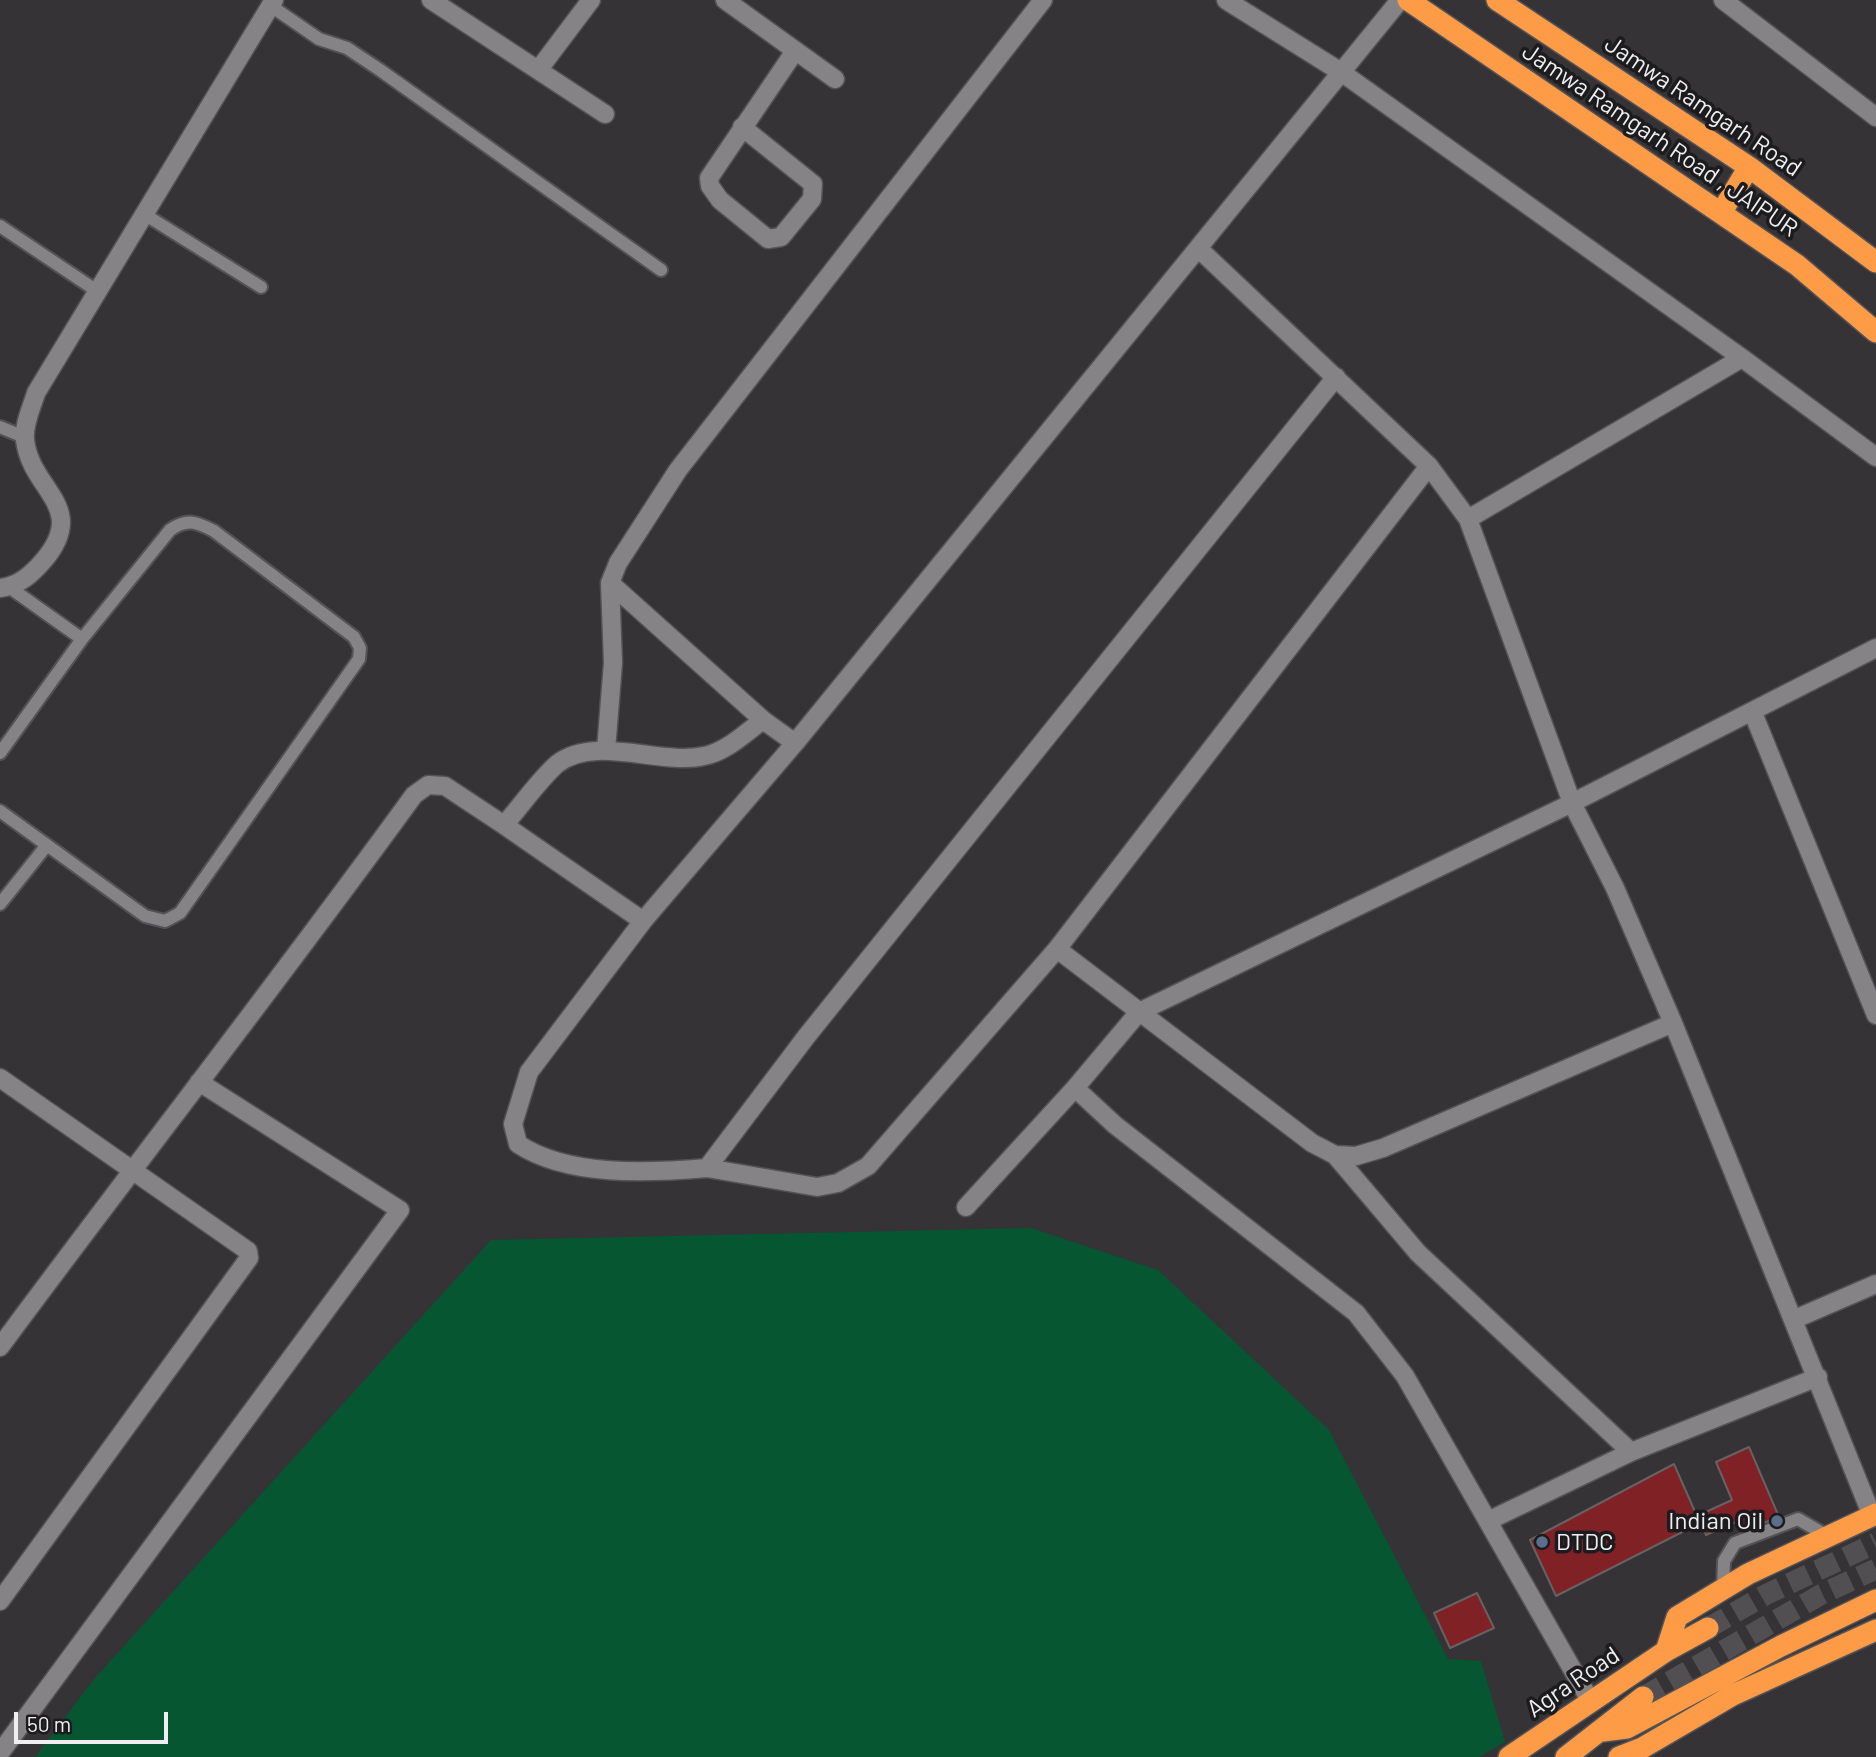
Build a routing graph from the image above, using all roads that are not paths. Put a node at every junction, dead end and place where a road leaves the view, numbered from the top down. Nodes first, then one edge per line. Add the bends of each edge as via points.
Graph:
1 (431, 0) edge
2 (591, 0) edge
3 (725, 0) edge
4 (1043, 0) edge
5 (1226, 0) edge
6 (1401, 0) edge
7 (1408, 0) edge
8 (1497, 0) edge
9 (1723, 0) edge
10 (272, 3) edge
11 (795, 51) junction
12 (539, 69) junction
13 (1341, 72) junction
14 (835, 79) dead end
15 (605, 114) dead end
16 (1876, 117) edge
17 (742, 127) junction
18 (1749, 167) junction
19 (1721, 213) junction
20 (144, 214) junction
21 (0, 226) edge
22 (1199, 249) junction
23 (1876, 262) edge
24 (661, 270) dead end
25 (261, 287) dead end
26 (97, 291) junction
27 (1876, 332) edge
28 (1742, 358) junction
29 (1336, 377) junction
30 (0, 427) edge
31 (24, 437) junction
32 (1876, 457) edge
33 (1429, 466) junction
34 (1468, 519) junction
35 (610, 583) junction
36 (4, 588) edge
37 (82, 639) junction
38 (1876, 648) edge
39 (1753, 713) junction
40 (763, 720) junction
41 (795, 743) junction
42 (606, 750) junction
43 (0, 753) edge
44 (1572, 803) junction
45 (0, 811) edge
46 (504, 825) junction
47 (47, 845) junction
48 (0, 904) edge
49 (643, 921) junction
50 (1057, 949) junction
51 (1139, 1012) junction
52 (1876, 1015) edge
53 (1673, 1023) junction
54 (2, 1082) edge
55 (200, 1082) junction
56 (1075, 1088) junction
57 (1335, 1155) junction
58 (707, 1168) junction
59 (130, 1171) junction
60 (966, 1207) dead end
61 (1876, 1284) edge
62 (1795, 1319) junction
63 (0, 1347) edge
64 (1818, 1377) junction
65 (1631, 1452) junction
66 (1874, 1515) edge
67 (1490, 1520) junction
68 (1829, 1537) junction
69 (1723, 1588) junction
70 (1876, 1600) edge
71 (0, 1601) edge
72 (1708, 1628) tunnel mouth
73 (1876, 1630) edge
74 (1666, 1651) junction
75 (1643, 1697) tunnel mouth
76 (1591, 1702) junction
77 (1603, 1731) junction
78 (0, 1753) edge
79 (1509, 1757) edge
80 (1566, 1757) edge
81 (1619, 1757) edge

1 - 12 street
2 - 12 street
3 - 11 street
4 - 35 street via 678,470
5 - 13 street
6 - 13 street
7 - 19 highway, Jamwa Ramgarh Road , JAIPUR
8 - 18 highway, Jamwa Ramgarh Road
9 - 16 street
10 - 20 street
10 - 24 lane via 319,40 346,48 380,70
11 - 14 street
11 - 17 street
12 - 15 street
13 - 22 street
13 - 28 street
17 - 17 street via 813,184 812,199 775,239 768,239 709,186 713,169
18 - 19 highway
18 - 23 highway, Jamwa Ramgarh Road
19 - 27 highway, Jamwa Ramgarh Road , JAIPUR via 1797,265
20 - 25 lane
20 - 26 street
21 - 26 lane
22 - 29 street
22 - 41 street
26 - 31 street via 36,393
28 - 32 street
28 - 34 street
29 - 33 street
29 - 58 street
30 - 31 lane
31 - 36 street via 30,463 57,500 63,521 56,546 32,574
33 - 34 street
33 - 50 street
34 - 44 street
35 - 40 street
35 - 42 street via 613,663
36 - 37 lane
37 - 43 lane
37 - 47 lane via 170,530 181,522 197,522 354,637 360,648 359,659 180,914 164,921 145,916
38 - 39 street
39 - 44 street
39 - 52 street
40 - 41 street
40 - 42 street via 731,744 705,756 674,758
41 - 49 street
42 - 46 street via 558,763
44 - 51 street
44 - 53 street via 1615,888
45 - 47 lane
46 - 49 street
46 - 55 street via 445,786 428,785 415,795
47 - 48 lane
49 - 58 street via 529,1072 513,1124 518,1143 537,1156 568,1166 669,1171
50 - 51 street
50 - 58 street via 868,1167 817,1187
51 - 56 street
51 - 57 street via 1283,1124
53 - 57 street via 1382,1148 1356,1156
53 - 62 street
54 - 59 street
55 - 59 street
55 - 78 street via 400,1210
56 - 60 street
56 - 67 street via 1100,1113 1356,1313 1405,1376
57 - 65 street via 1418,1253
59 - 63 street
59 - 71 street via 248,1251 249,1258
61 - 62 street
62 - 64 street
64 - 65 street
64 - 66 street
65 - 67 street
66 - 68 highway
67 - 76 street
68 - 69 highway
68 - 69 lane via 1798,1519 1735,1543 1724,1561
69 - 74 highway via 1677,1617
70 - 77 highway via 1627,1728
72 - 74 highway, Agra Road
73 - 81 highway via 1733,1695
74 - 76 highway, Agra Road
75 - 77 highway
76 - 79 highway, Agra Road
77 - 80 highway

